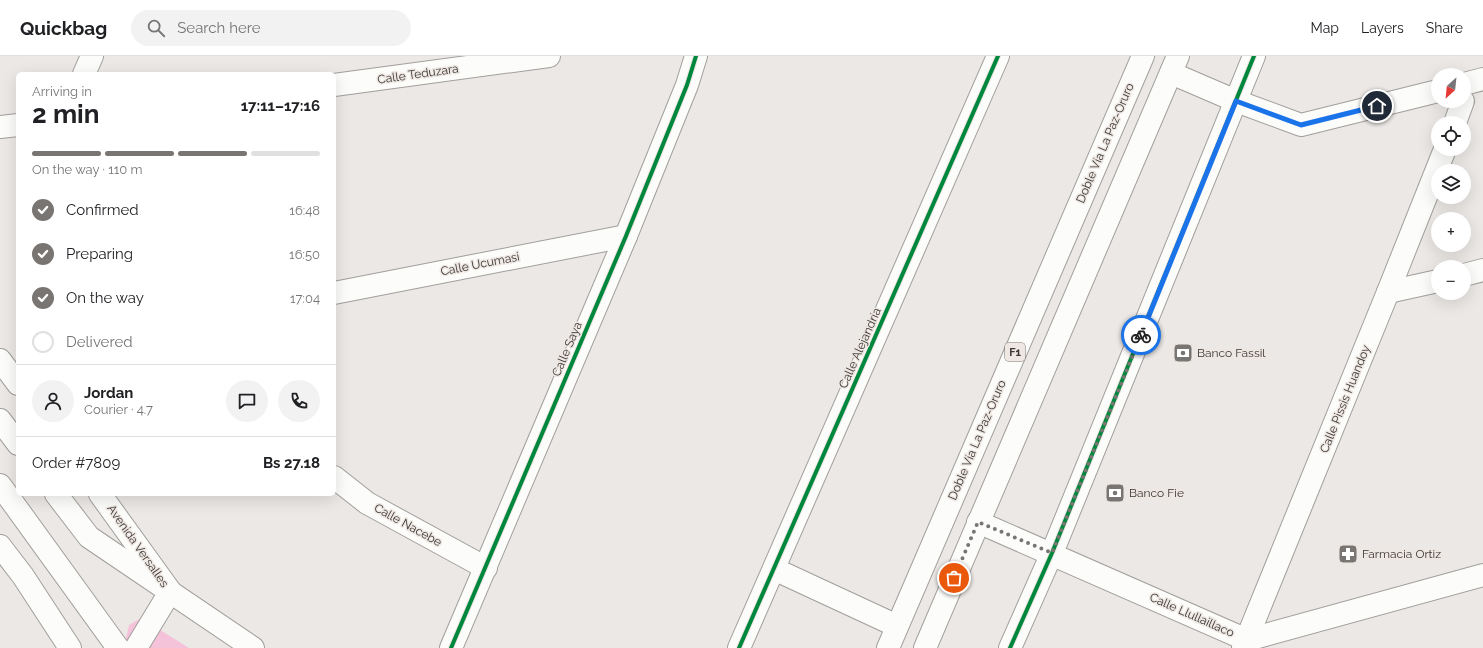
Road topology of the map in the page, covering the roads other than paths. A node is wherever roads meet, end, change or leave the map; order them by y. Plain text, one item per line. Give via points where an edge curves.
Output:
1 (92, 56) edge
2 (549, 56) edge
3 (696, 56) edge
4 (998, 56) edge
5 (1143, 56) edge
6 (1254, 56) edge
7 (1175, 65) edge
8 (85, 72) edge
9 (336, 85) edge
10 (1431, 93) edge
11 (1236, 101) junction
12 (16, 126) edge
13 (0, 127) edge
14 (1442, 156) edge
15 (626, 236) junction
16 (1483, 270) edge
17 (1471, 273) edge
18 (1431, 283) edge
19 (1388, 292) junction
20 (336, 293) edge
21 (0, 360) edge
22 (16, 381) edge
23 (0, 420) edge
24 (16, 441) edge
25 (336, 479) edge
26 (0, 485) edge
27 (58, 496) edge
28 (101, 496) edge
29 (978, 522) junction
30 (0, 546) edge
31 (1052, 553) junction
32 (486, 568) junction
33 (774, 569) junction
34 (1483, 575) edge
35 (170, 592) junction
36 (897, 626) junction
37 (1245, 644) edge
38 (70, 648) edge
39 (118, 648) edge
40 (136, 648) edge
41 (253, 648) edge
42 (451, 648) edge
43 (739, 648) edge
44 (888, 648) edge
45 (925, 648) edge
46 (1010, 648) edge

1 - 8 main road
2 - 9 main road, Calle Teduzara
3 - 15 main road, Calle Saya via 687,85
4 - 33 main road, Calle Alejandría
5 - 36 main road, Doble Vía La Paz-Oruro / F1
6 - 11 main road
7 - 11 main road
7 - 29 main road
10 - 11 main road via 1301,125
11 - 31 main road
12 - 13 main road
14 - 19 main road, Calle Pissis Huandoy
15 - 20 main road, Calle Ucumasi
15 - 32 main road, Calle Saya
16 - 17 main road
18 - 19 main road
19 - 37 main road, Calle Pissis Huandoy
21 - 22 main road
23 - 24 main road
25 - 32 main road, Calle Nacebe via 367,503
26 - 39 main road
27 - 35 main road, Avenida Versalles via 89,537
28 - 35 main road, Avenida Versalles
29 - 31 main road, Calle Llullaillaco
29 - 45 main road
30 - 38 main road
31 - 37 main road, Calle Llullaillaco
31 - 46 main road
32 - 42 main road, Calle Saya
33 - 36 main road
33 - 43 main road, Calle Alejandría
34 - 37 main road, Calle Llullaillaco
35 - 40 main road
35 - 41 main road
36 - 44 main road, Doble Vía La Paz-Oruro / F1

